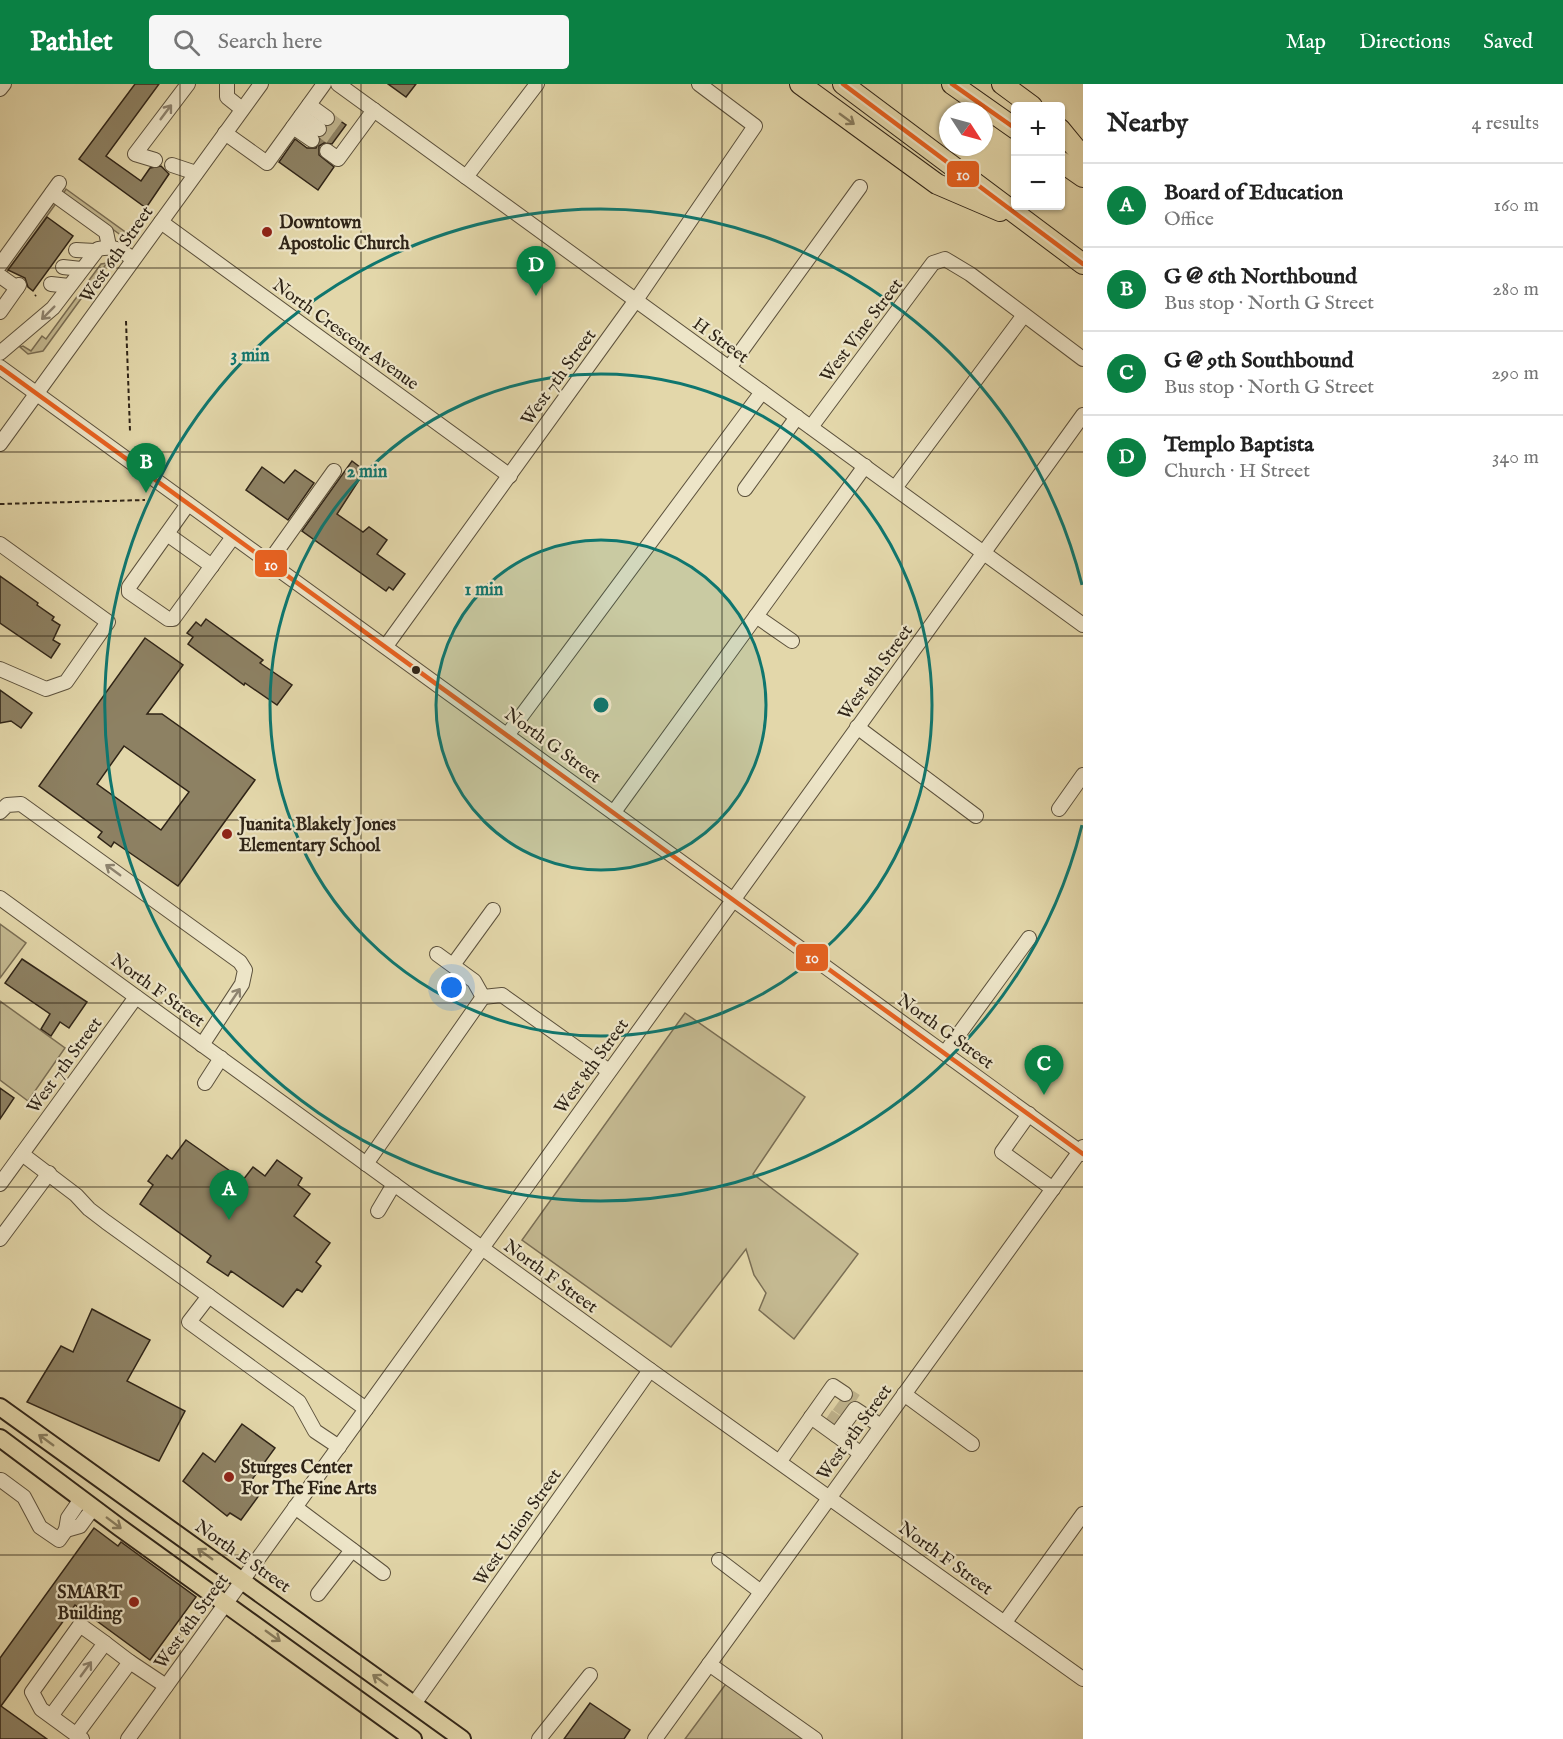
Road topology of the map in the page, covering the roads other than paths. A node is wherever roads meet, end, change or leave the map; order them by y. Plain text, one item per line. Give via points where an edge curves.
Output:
1 (4, 84) edge
2 (188, 84) edge
3 (227, 84) edge
4 (261, 84) edge
5 (324, 84) edge
6 (537, 84) edge
7 (699, 84) edge
8 (800, 84) edge
9 (843, 84) edge
10 (952, 84) edge
11 (1002, 84) edge
12 (347, 87) edge
13 (0, 89) edge
14 (1027, 102) edge
15 (242, 110) junction
16 (374, 110) junction
17 (301, 116) junction
18 (1011, 125) edge
19 (225, 133) junction
20 (1065, 135) edge
21 (341, 141) dead end
22 (1083, 157) edge
23 (155, 160) dead end
24 (1065, 164) edge
25 (172, 165) dead end
26 (196, 173) junction
27 (466, 177) junction
28 (1083, 177) edge
29 (860, 187) dead end
30 (161, 222) junction
31 (1028, 222) junction
32 (134, 260) junction
33 (1083, 264) edge
34 (0, 265) edge
35 (86, 265) junction
36 (63, 267) junction
37 (0, 276) edge
38 (636, 300) junction
39 (0, 312) edge
40 (1024, 315) junction
41 (0, 353) edge
42 (1083, 359) edge
43 (0, 367) edge
44 (729, 368) junction
45 (762, 392) junction
46 (37, 394) junction
47 (1083, 415) edge
48 (797, 417) junction
49 (811, 427) junction
50 (0, 444) edge
51 (865, 466) junction
52 (334, 471) dead end
53 (510, 476) junction
54 (895, 488) junction
55 (745, 489) dead end
56 (188, 504) junction
57 (167, 534) junction
58 (233, 537) junction
59 (0, 544) edge
60 (983, 552) junction
61 (269, 562) junction
62 (212, 566) junction
63 (756, 616) junction
64 (1083, 625) edge
65 (792, 641) dead end
66 (386, 646) junction
67 (0, 669) edge
68 (857, 727) junction
69 (508, 734) junction
70 (1083, 775) edge
71 (1059, 809) dead end
72 (0, 812) edge
73 (614, 812) junction
74 (976, 816) dead end
75 (0, 898) edge
76 (733, 899) junction
77 (494, 910) dead end
78 (1029, 938) dead end
79 (438, 954) dead end
80 (453, 965) junction
81 (136, 997) junction
82 (483, 997) junction
83 (202, 1045) junction
84 (945, 1053) junction
85 (221, 1058) junction
86 (609, 1071) junction
87 (205, 1083) dead end
88 (1029, 1114) junction
89 (1082, 1151) edge
90 (22, 1154) junction
91 (366, 1164) junction
92 (49, 1173) junction
93 (0, 1184) edge
94 (394, 1184) junction
95 (1053, 1189) junction
96 (378, 1210) dead end
97 (0, 1239) edge
98 (482, 1248) junction
99 (209, 1296) junction
100 (650, 1370) junction
101 (904, 1394) junction
102 (0, 1407) edge
103 (366, 1409) junction
104 (838, 1412) junction
105 (881, 1426) junction
106 (0, 1438) edge
107 (972, 1444) dead end
108 (339, 1447) junction
109 (861, 1454) junction
110 (780, 1461) junction
111 (1, 1480) edge
112 (831, 1496) junction
113 (87, 1503) junction
114 (295, 1507) junction
115 (1083, 1514) edge
116 (352, 1550) junction
117 (719, 1560) dead end
118 (383, 1573) dead end
119 (243, 1580) junction
120 (761, 1592) junction
121 (318, 1594) dead end
122 (226, 1603) junction
123 (1005, 1622) junction
124 (105, 1642) junction
125 (130, 1662) junction
126 (710, 1664) junction
127 (590, 1675) dead end
128 (1083, 1679) edge
129 (166, 1686) junction
130 (414, 1704) junction
131 (51, 1716) junction
132 (79, 1737) edge
133 (128, 1739) edge
134 (413, 1739) edge
135 (462, 1739) edge
136 (539, 1739) edge
137 (655, 1739) edge
138 (815, 1739) edge

1 - 13 street
23 -> 2 street via 135,154
3 - 15 street via 227,97
4 - 15 street, West 6th Street
5 - 17 street
6 - 27 street
7 - 38 street, West 7th Street via 754,126
8 -> 31 highway via 937,184
9 - 31 highway
10 - 18 highway
11 - 14 highway
12 - 16 street, H Street
15 - 19 street, West 6th Street
16 - 21 street
16 - 27 street, H Street
17 - 17 street via 319,129
17 - 19 street via 267,163
19 - 26 street, West 6th Street
20 - 22 highway
24 - 28 highway
25 - 26 street
26 - 30 street, West 6th Street
27 - 38 street, H Street
29 - 44 street
30 - 32 street, West 6th Street
30 - 53 street, North Crescent Avenue
31 - 33 highway
32 - 35 street via 118,248
32 - 46 street, West 6th Street
34 - 35 street via 56,188 106,232
35 - 36 street
35 - 36 street
35 - 36 street
35 -> 41 street via 53,308
37 - 39 street via 18,287
38 - 44 street, H Street
38 - 53 street, West 7th Street
40 - 42 street
40 - 49 street, West Vine Street via 964,269 945,259 933,263
40 - 54 street
43 - 46 street, North G Street
44 - 45 street, H Street
45 - 48 street, H Street
45 - 69 street
46 - 50 street, West 6th Street
46 - 56 street, North G Street
47 - 60 street, West 8th Street
48 - 49 street, H Street
48 - 55 street
49 - 51 street, H Street
51 - 54 street, H Street
51 - 63 street
52 - 61 street
53 - 66 street, West 7th Street
54 - 60 street, H Street
56 - 57 street
56 - 58 street, North G Street
57 - 62 street
57 - 62 street via 129,592 173,619
58 - 61 street, North G Street
58 - 62 street
59 - 67 street via 108,622 66,682 46,689
60 - 64 street, H Street
60 - 68 street, West 8th Street
61 - 66 street, North G Street
63 - 65 street
63 - 73 street
66 - 69 street, North G Street
68 - 74 street
68 - 76 street, West 8th Street
69 - 73 street, North G Street
70 - 71 street
83 -> 72 street via 243,984 245,970 240,962 21,804 7,805
73 - 76 street, North G Street
75 - 81 street, North F Street
76 - 84 street, North G Street
76 - 86 street, West 8th Street
77 - 80 street
78 - 84 street
79 - 80 street
80 - 82 street via 474,981
81 - 83 street, North F Street
81 - 90 street, West 7th Street
82 - 86 street via 502,995
82 - 91 street
83 - 85 street, North F Street
84 - 88 street, North G Street
85 - 87 street
85 - 91 street, North F Street
86 - 98 street, West 8th Street
88 - 89 street, North G Street
88 - 95 street via 1002,1152
89 - 95 street, West 9th Street
90 - 92 street
90 - 93 street, West 7th Street
91 - 94 street, North F Street
92 - 97 street
92 - 99 street via 88,1209
94 - 96 street
94 - 98 street, North F Street
95 - 101 street, West 9th Street
98 - 100 street, North F Street
98 - 103 street, West 8th Street
99 - 103 street
99 - 108 street via 189,1322 299,1402 315,1431
100 - 110 street, North F Street
100 - 130 street, West Union Street
101 - 105 street, West 9th Street
101 - 107 street
119 -> 102 main road, North E Street
103 - 108 street, West 8th Street
104 - 105 street
104 - 109 street
104 - 110 street
105 - 109 street, West 9th Street
106 - 113 main road
108 - 114 street, West 8th Street
109 - 112 street, West 9th Street
110 - 112 street, North F Street
111 - 113 street via 24,1497 40,1527 59,1540 68,1518
112 - 120 street, West 9th Street
112 - 123 street, North F Street
113 -> 122 main road
114 - 116 street
114 - 119 street, West 8th Street
115 - 123 street
116 - 118 street
116 - 121 street
117 - 120 street
119 - 122 street, West 8th Street
130 -> 119 main road, North E Street
120 - 126 street, West 9th Street
122 - 129 street, West 8th Street
122 -> 134 main road
123 - 128 street, North F Street
124 - 125 street
131 -> 124 street
124 - 131 street via 80,1625 32,1692 41,1709
125 - 129 street
125 - 132 street
126 - 137 street, West 9th Street
126 - 138 street
127 - 136 street
129 - 133 street, West 8th Street
130 - 135 main road, North E Street
131 - 132 street

